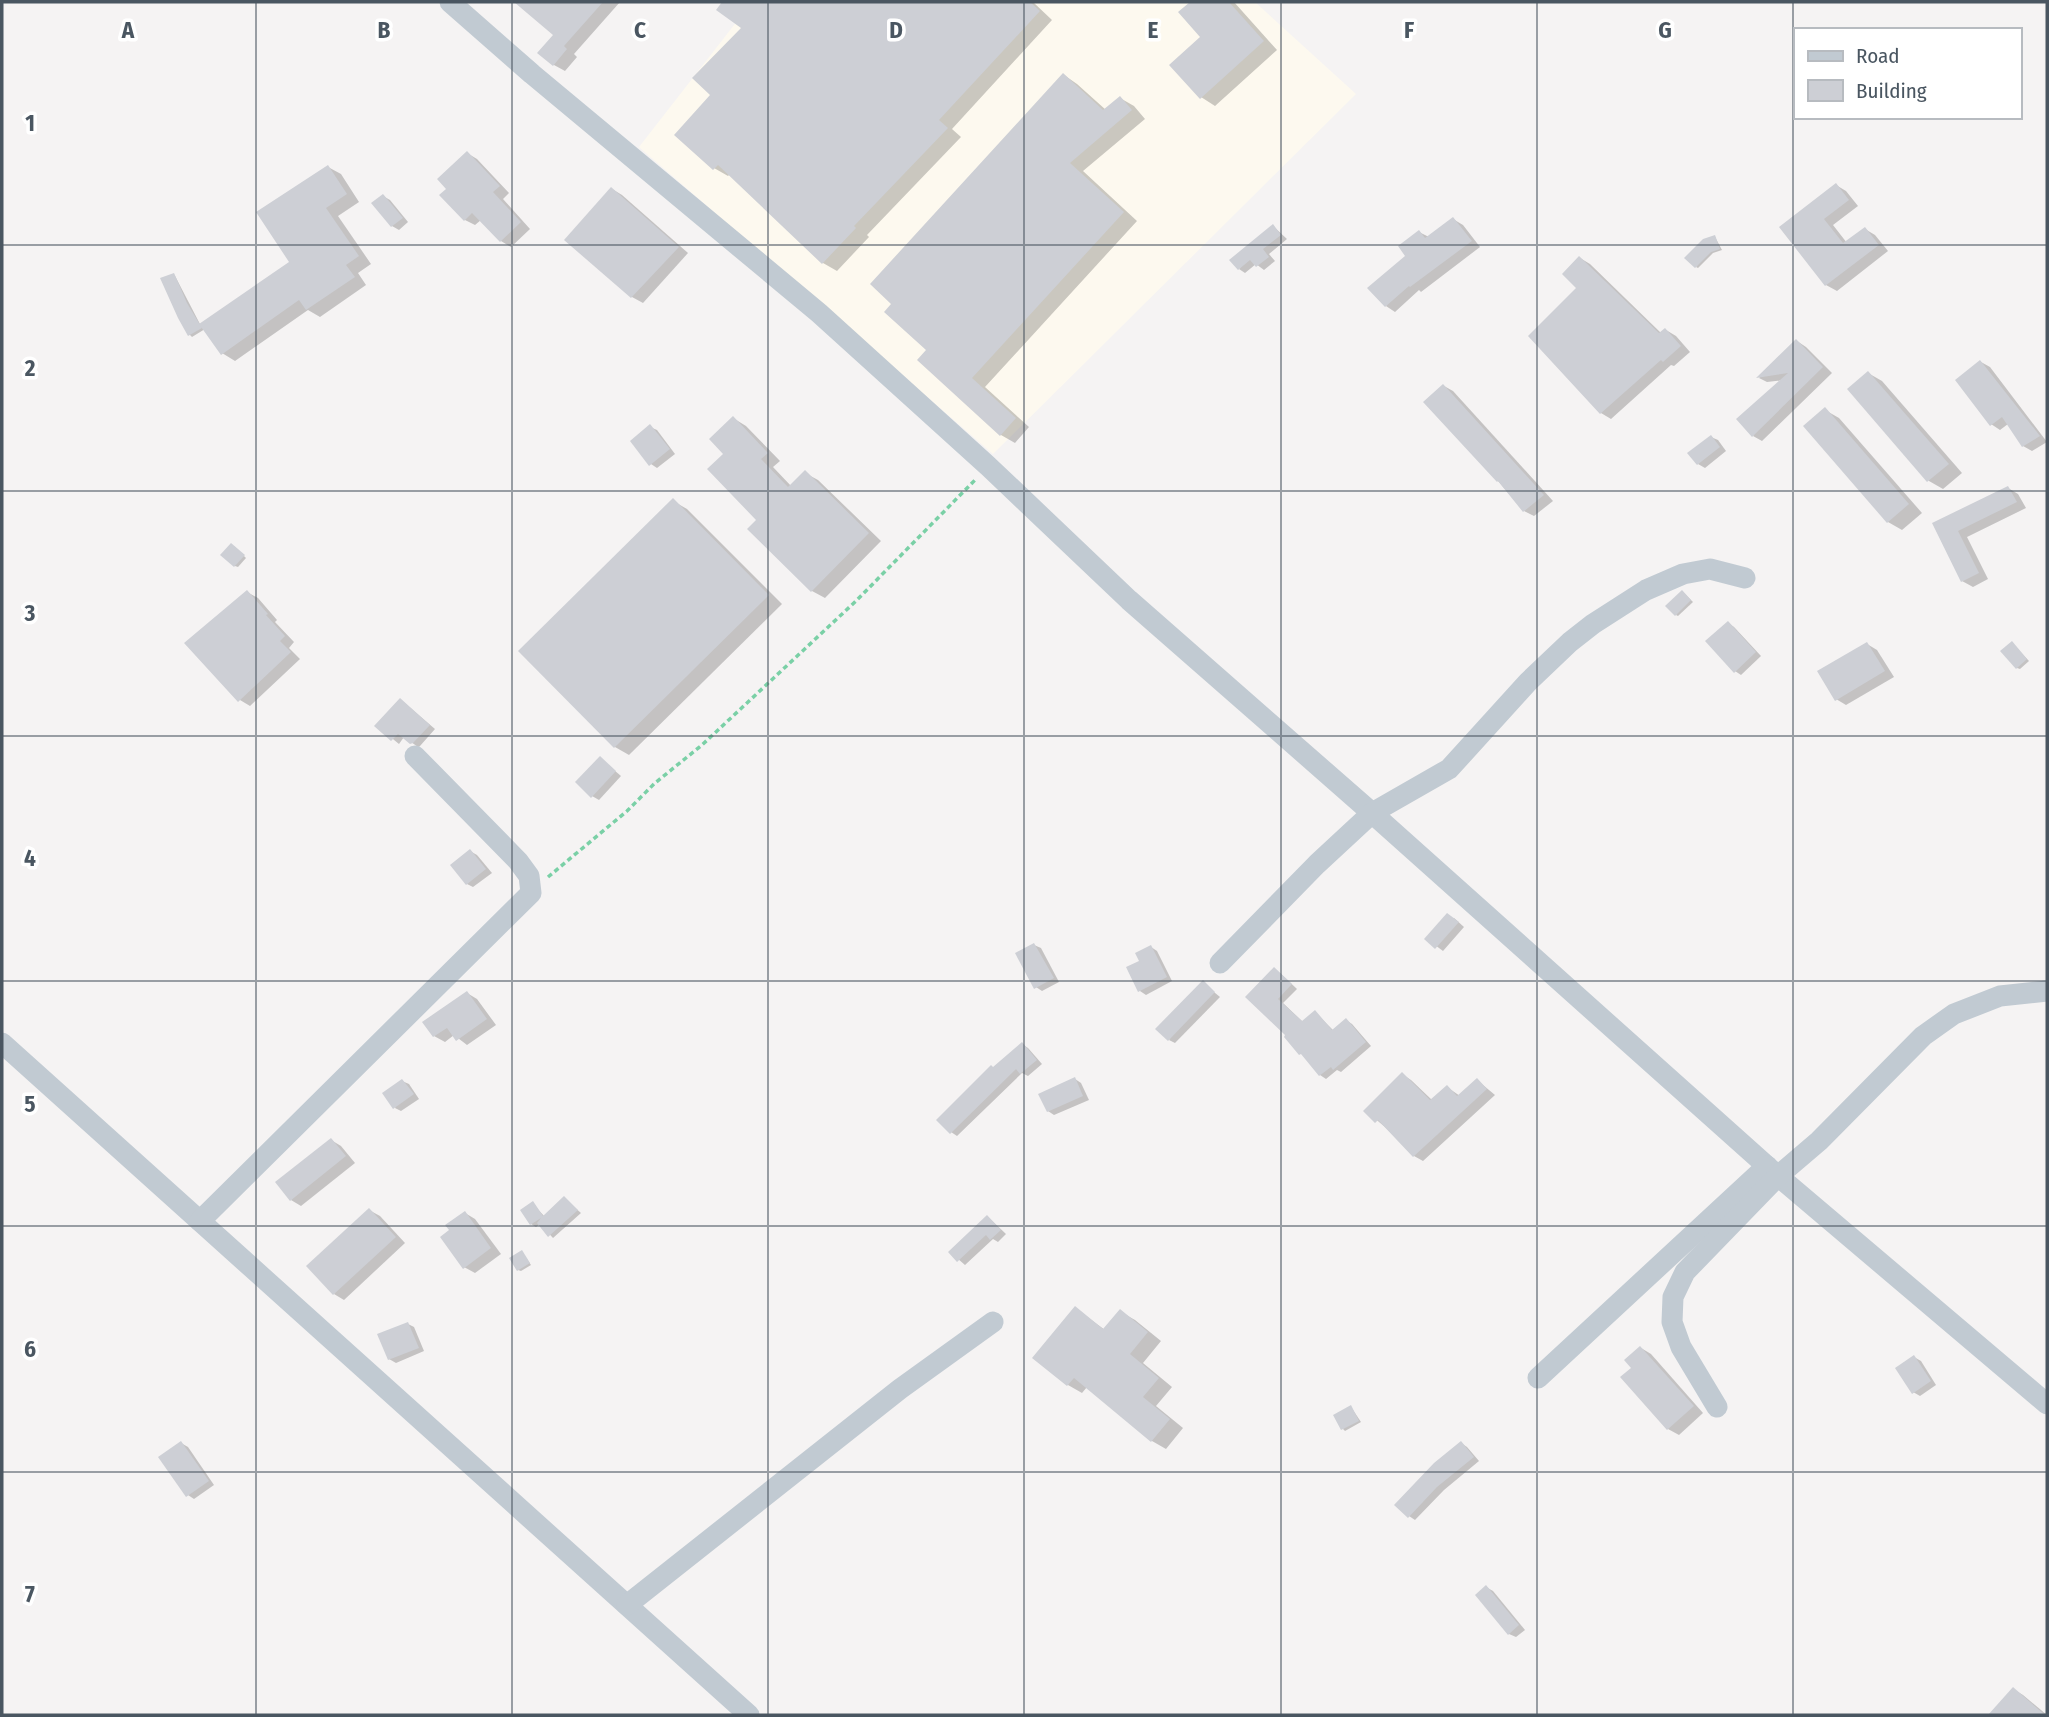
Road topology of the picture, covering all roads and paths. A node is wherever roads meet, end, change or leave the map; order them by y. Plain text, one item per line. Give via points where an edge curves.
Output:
1 (450, 2) edge
2 (988, 466) junction
3 (1745, 578) dead end
4 (415, 757) dead end
5 (1372, 813) junction
6 (531, 893) junction
7 (1220, 963) dead end
8 (2047, 991) edge
9 (2, 1043) edge
10 (1773, 1171) junction
11 (200, 1221) junction
12 (993, 1322) dead end
13 (1538, 1378) dead end
14 (2047, 1404) edge
15 (1717, 1408) dead end
16 (627, 1605) junction
17 (743, 1713) edge

1 - 2 street via 819,313
2 - 5 street via 1129,600
2 - 6 path via 856,601 702,745
3 - 5 street via 1720,570 1698,571 1666,580 1623,604 1528,682 1449,769
4 - 6 street via 518,861 529,876
5 - 7 street
5 - 10 street
6 - 11 street
8 - 10 street via 2000,996 1954,1014 1923,1036 1819,1141
9 - 11 street
10 - 13 street
10 - 14 street
10 - 15 street via 1685,1272 1673,1297 1675,1333
11 - 16 street
12 - 16 street
16 - 17 street

